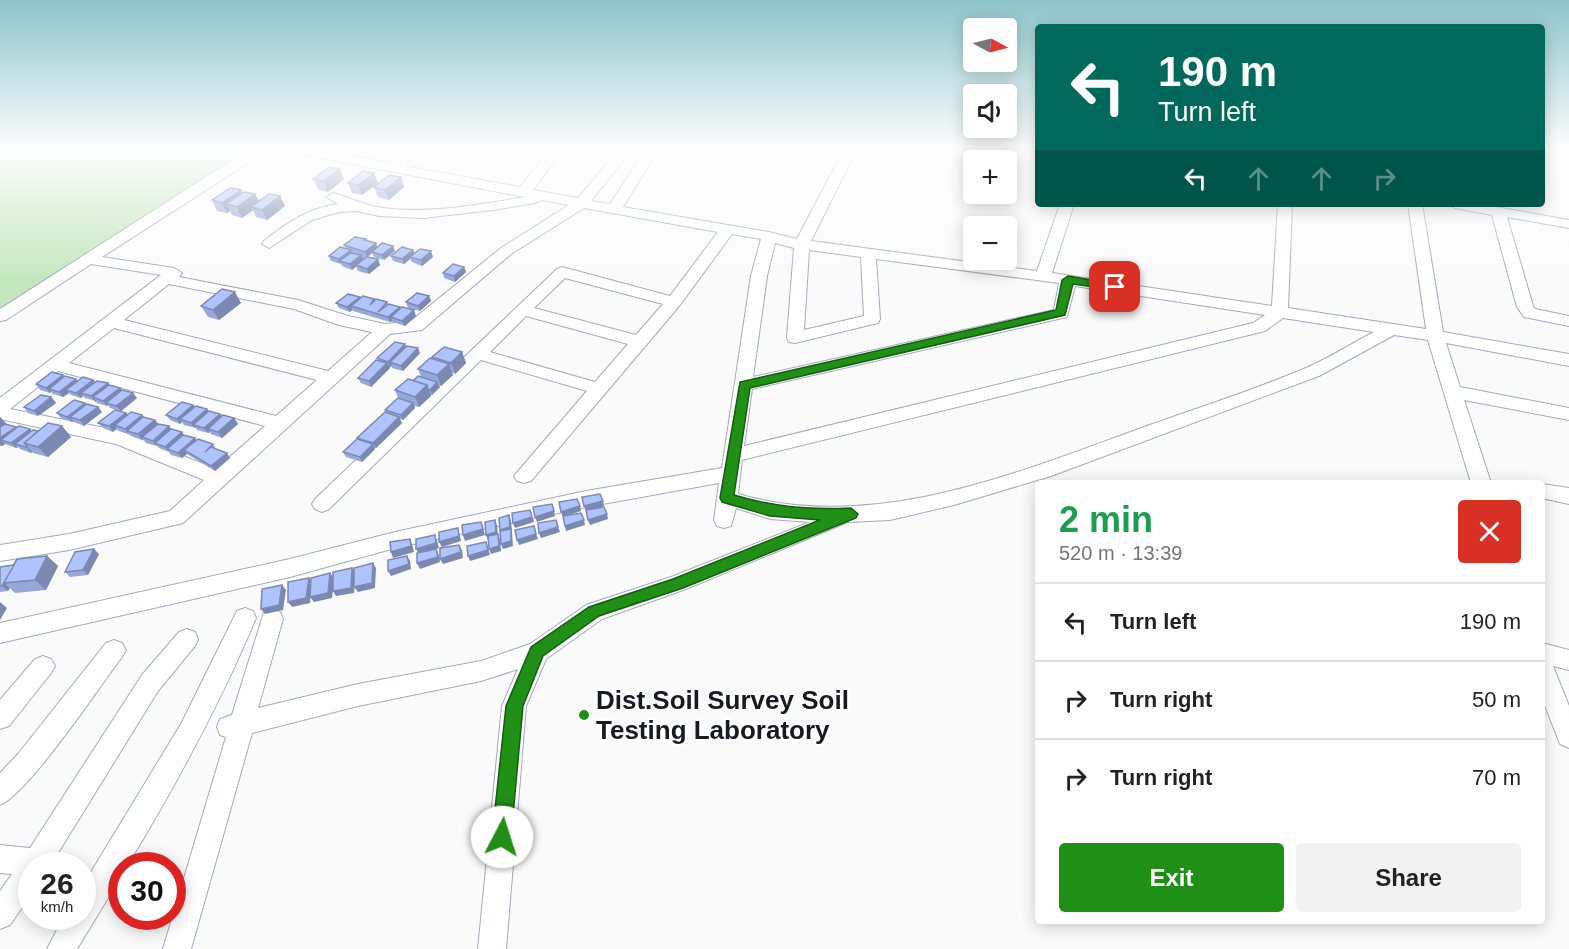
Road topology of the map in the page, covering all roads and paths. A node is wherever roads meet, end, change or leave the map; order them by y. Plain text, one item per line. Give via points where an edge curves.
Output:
1 (193, 191) edge
2 (520, 191) edge
3 (592, 191) edge
4 (625, 191) edge
5 (829, 191) edge
6 (524, 192) joint
7 (333, 197) dead end
8 (547, 197) junction
9 (582, 203) junction
10 (1066, 207) edge
11 (1285, 207) edge
12 (1415, 207) edge
13 (1471, 207) edge
14 (361, 208) junction
15 (614, 209) junction
16 (1498, 212) junction
17 (1569, 224) edge
18 (728, 229) junction
19 (769, 236) junction
20 (269, 243) dead end
21 (802, 245) junction
22 (868, 255) junction
23 (87, 259) junction
24 (1043, 276) junction
25 (166, 279) junction
26 (1068, 280) junction
27 (674, 302) junction
28 (523, 310) junction
29 (1280, 312) junction
30 (0, 316) edge
31 (1569, 321) edge
32 (112, 322) junction
33 (385, 329) junction
34 (1392, 329) junction
35 (1435, 336) junction
36 (640, 342) junction
37 (478, 354) junction
38 (1569, 360) edge
39 (55, 365) junction
40 (329, 377) junction
41 (744, 385) junction
42 (600, 389) junction
43 (1452, 392) junction
44 (8, 394) edge
45 (0, 407) edge
46 (0, 413) edge
47 (1567, 418) edge
48 (280, 424) junction
49 (732, 465) junction
50 (524, 476) dead end
51 (220, 479) junction
52 (1480, 480) edge
53 (1545, 492) edge
54 (1569, 496) edge
55 (727, 498) junction
56 (322, 504) dead end
57 (851, 514) junction
58 (724, 520) dead end
59 (0, 553) edge
60 (245, 618) dead end
61 (272, 620) dead end
62 (0, 633) edge
63 (187, 639) dead end
64 (114, 650) dead end
65 (537, 652) junction
66 (1545, 654) edge
67 (1569, 660) edge
68 (43, 666) dead end
69 (1545, 676) edge
70 (0, 718) edge
71 (235, 726) junction
72 (1569, 736) edge
73 (0, 792) edge
74 (42, 852) edge
75 (0, 859) edge
76 (18, 862) edge
77 (18, 889) edge
78 (96, 892) edge
79 (0, 915) edge
80 (73, 930) edge
81 (61, 949) edge
82 (177, 949) edge
83 (492, 949) edge

1 - 23 street
2 - 6 street
3 - 9 street
4 - 15 street
5 - 21 street
6 - 8 street
7 - 14 street
8 - 9 street
8 - 14 street via 416,214
9 - 15 street
9 - 33 street via 506,250 416,326
10 - 24 street
11 - 29 street
12 - 35 street
13 - 16 street
14 - 20 street via 336,207 306,216
15 - 18 street
16 - 17 street
16 - 31 street via 1525,307 1530,313
18 - 19 street
18 - 27 street
19 - 21 street
19 - 41 street via 759,276
21 - 22 street
21 - 22 street via 795,338 872,319
22 - 24 street
23 - 25 street via 174,273
23 - 30 street
24 - 26 street
25 - 32 street
25 - 33 street via 298,305
26 - 29 street
26 - 41 street via 1061,313
27 - 28 street via 562,272
27 - 36 street
28 - 36 street
28 - 37 street
29 - 34 street
29 - 49 street via 1259,327
32 - 39 street
32 - 40 street
33 - 40 street
34 - 35 street
34 - 57 street via 1313,372 1044,471 890,512
35 - 38 street
35 - 43 street
36 - 42 street
37 - 42 street
37 - 56 street
39 - 44 street
39 - 48 street
40 - 48 street
41 - 49 street
42 - 50 street
43 - 47 street
43 - 52 street
44 - 45 street
46 - 51 street via 120,438
48 - 51 street
49 - 55 street
49 - 62 street
51 - 59 street via 176,516 69,542
53 - 54 street
55 - 57 street via 770,511
55 - 58 street
57 - 65 street via 594,612
60 - 78 street via 177,759
61 - 71 street
63 - 74 street via 150,683
64 - 73 street
65 - 71 street via 481,671 358,695
65 - 83 street via 514,706
66 - 67 street
68 - 70 street
69 - 72 street
71 - 82 street
75 - 76 street
77 - 79 street
80 - 81 street

